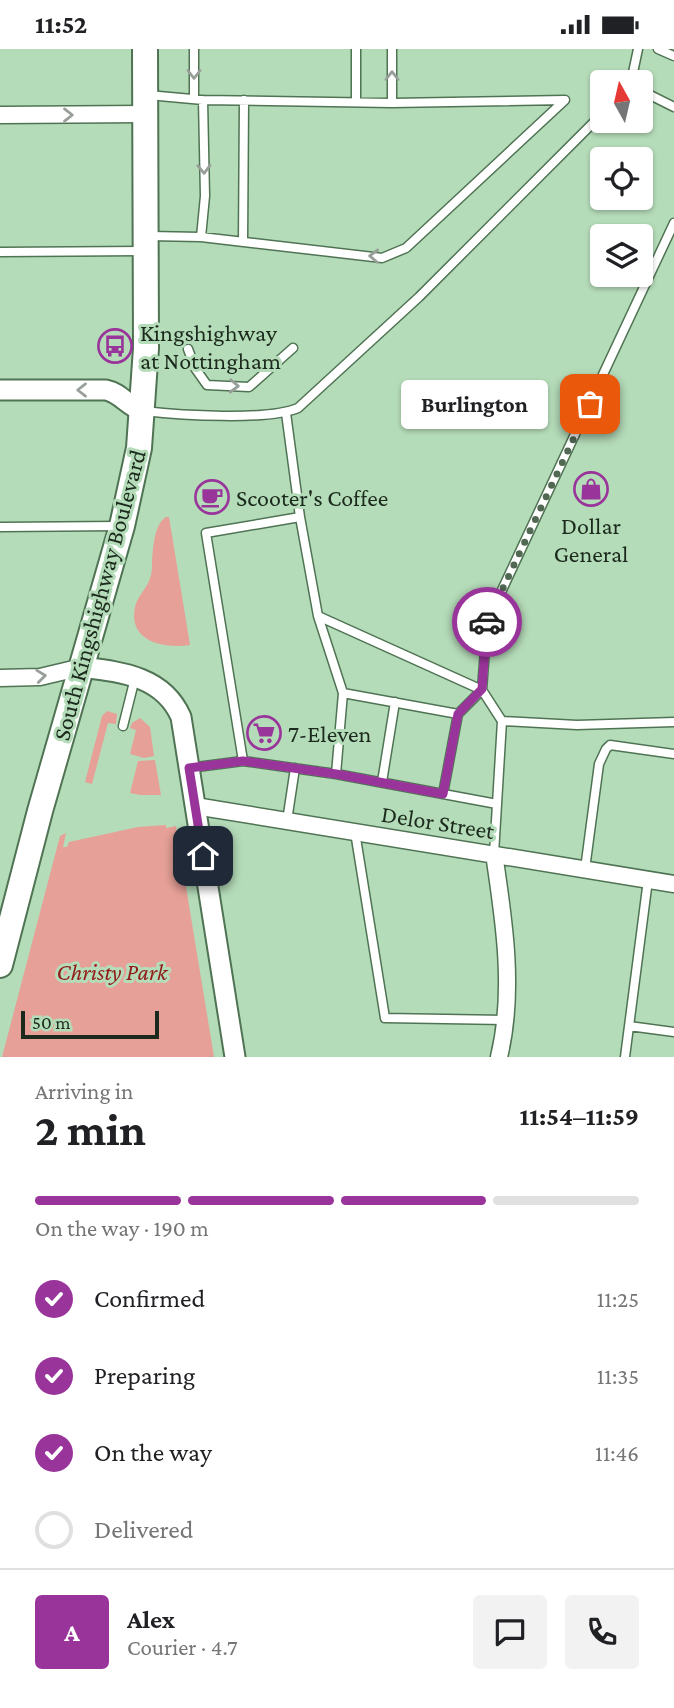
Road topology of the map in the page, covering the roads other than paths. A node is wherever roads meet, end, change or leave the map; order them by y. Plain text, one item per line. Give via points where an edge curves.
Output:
1 (145, 49) edge
2 (194, 49) edge
3 (356, 49) edge
4 (392, 49) edge
5 (638, 49) edge
6 (658, 49) edge
7 (674, 56) edge
8 (634, 70) edge
9 (653, 96) edge
10 (199, 100) junction
11 (244, 100) junction
12 (356, 102) junction
13 (393, 103) junction
14 (145, 104) junction
15 (674, 107) edge
16 (0, 115) edge
17 (590, 126) edge
18 (674, 223) edge
19 (201, 237) junction
20 (243, 242) junction
21 (146, 243) junction
22 (0, 252) edge
23 (293, 348) dead end
24 (188, 349) dead end
25 (0, 390) edge
26 (144, 411) junction
27 (286, 413) junction
28 (300, 517) junction
29 (122, 526) junction
30 (0, 527) edge
31 (318, 615) junction
32 (82, 667) junction
33 (135, 677) junction
34 (0, 678) edge
35 (482, 689) junction
36 (343, 693) junction
37 (395, 702) junction
38 (458, 714) junction
39 (502, 721) junction
40 (674, 722) edge
41 (123, 726) dead end
42 (674, 754) edge
43 (243, 761) junction
44 (189, 768) junction
45 (295, 768) junction
46 (336, 774) junction
47 (382, 782) junction
48 (443, 794) junction
49 (497, 804) junction
50 (195, 806) junction
51 (287, 821) junction
52 (355, 832) junction
53 (494, 855) junction
54 (585, 869) junction
55 (648, 880) junction
56 (674, 884) edge
57 (0, 965) edge
58 (505, 1020) junction
59 (629, 1026) junction
60 (674, 1032) edge
61 (235, 1057) edge
62 (499, 1057) edge
63 (625, 1057) edge

1 - 14 main road, South Kingshighway Boulevard
2 -> 10 lane
3 - 12 lane
13 -> 4 lane
5 - 8 lane
6 - 7 lane
9 - 15 lane
10 - 11 lane
10 - 14 lane
10 -> 19 lane via 205,196
11 - 12 lane
11 - 20 lane
12 - 13 lane
13 -> 20 lane via 565,100 405,248 382,258
16 -> 14 street
14 - 21 main road, South Kingshighway Boulevard
17 - 27 lane via 419,297 310,398
18 - 35 lane via 487,622
19 - 20 lane
19 - 21 lane
21 - 22 lane
21 - 26 main road, South Kingshighway Boulevard
24 -> 23 lane via 207,386 249,387
26 -> 25 street via 106,390
26 - 27 lane
26 - 29 main road, South Kingshighway Boulevard
27 - 28 lane
28 - 31 lane
28 - 43 lane via 206,533
29 - 30 lane
29 - 32 main road, South Kingshighway Boulevard
31 - 35 lane
31 - 36 lane
32 - 33 street
34 -> 32 street via 40,677
32 - 57 main road, South Kingshighway Boulevard
33 - 41 lane
33 - 44 street via 148,681 177,707
35 - 38 lane
35 - 39 lane
36 - 37 lane
36 - 46 lane
37 - 38 lane
37 - 47 lane
38 - 48 lane
39 - 40 lane via 577,725
39 - 49 lane
42 - 54 lane via 610,745 606,749 599,765
43 - 44 lane
43 - 45 lane
44 - 50 street
45 - 46 lane
45 - 51 lane
46 - 47 lane
47 - 48 lane
48 - 49 lane
49 - 53 lane
50 - 51 street, Delor Street
50 - 61 street
51 - 52 street, Delor Street
52 - 53 street, Delor Street
52 - 58 lane via 385,1018
53 - 54 street, Delor Street
53 - 58 street via 505,925
54 - 55 street, Delor Street
55 - 56 street, Delor Street
55 - 59 lane
58 - 62 street
59 - 60 lane
59 - 63 lane

